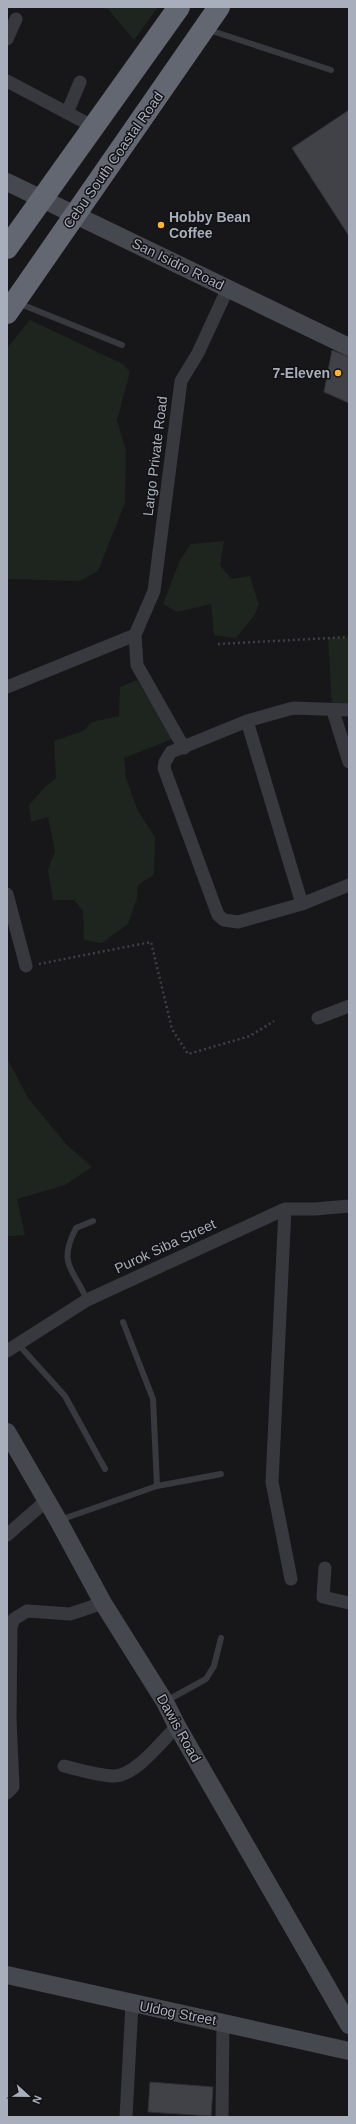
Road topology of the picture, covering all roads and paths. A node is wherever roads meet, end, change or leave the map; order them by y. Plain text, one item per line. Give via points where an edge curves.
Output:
1 (179, 7) edge
2 (220, 7) edge
3 (16, 19) dead end
4 (204, 29) junction
5 (7, 39) edge
6 (331, 70) dead end
7 (7, 81) edge
8 (80, 82) dead end
9 (67, 112) junction
10 (94, 127) junction
11 (7, 182) edge
12 (42, 199) junction
13 (75, 215) junction
14 (7, 248) edge
15 (228, 288) junction
16 (11, 307) edge
17 (122, 344) dead end
18 (349, 347) edge
19 (135, 635) junction
20 (349, 637) edge
21 (218, 644) dead end
22 (7, 686) edge
23 (349, 710) edge
24 (333, 711) junction
25 (247, 721) junction
26 (184, 748) junction
27 (349, 762) edge
28 (349, 885) edge
29 (7, 894) edge
30 (302, 904) junction
31 (26, 966) joint
32 (349, 1006) edge
33 (318, 1018) dead end
34 (274, 1021) dead end
35 (349, 1206) edge
36 (285, 1209) junction
37 (93, 1221) dead end
38 (87, 1300) junction
39 (123, 1322) dead end
40 (12, 1348) edge
41 (7, 1432) edge
42 (105, 1469) dead end
43 (221, 1474) dead end
44 (158, 1486) junction
45 (46, 1501) junction
46 (58, 1520) junction
47 (7, 1535) edge
48 (325, 1568) dead end
49 (291, 1578) dead end
50 (103, 1603) junction
51 (349, 1603) edge
52 (221, 1638) dead end
53 (165, 1702) junction
54 (177, 1726) junction
55 (64, 1766) dead end
56 (7, 1793) edge
57 (7, 1975) edge
58 (132, 2004) junction
59 (223, 2022) junction
60 (349, 2025) edge
61 (349, 2051) edge
62 (126, 2117) edge
63 (222, 2117) edge

1 - 10 highway
2 - 4 highway, Cebu South Coastal Road
3 - 5 street
4 - 6 lane
4 - 13 highway, Cebu South Coastal Road
7 - 9 street
8 - 9 street
9 - 10 street
10 - 12 highway
11 - 12 street, San Isidro Road
12 - 13 street, San Isidro Road
12 - 14 highway
13 - 15 street, San Isidro Road
13 - 16 highway, Cebu South Coastal Road
15 - 18 street, San Isidro Road
15 - 19 street, Largo Private Road via 198,353 181,381 154,591
16 - 17 lane
19 - 22 street
19 - 26 street, Largo Private Road via 138,665
20 - 21 path
23 - 24 street
24 - 25 street via 293,708
24 - 27 street
25 - 26 street
25 - 30 street
26 - 30 street via 171,752 168,756 165,774 218,915 224,920 238,922
28 - 30 street
29 - 31 street
31 - 34 path via 152,942 172,1029 188,1054 250,1036
32 - 33 street
35 - 36 street, Purok Siba Street
36 - 38 street, Purok Siba Street
36 - 49 street via 272,1482
37 - 38 lane via 76,1228 68,1248 69,1267
38 - 40 street, Purok Siba Street
39 - 44 lane via 153,1399
40 - 42 lane via 65,1396
41 - 45 street, Dawis Road
43 - 44 lane
44 - 46 lane
45 - 46 street, Dawis Road
45 - 47 street
46 - 50 street, Dawis Road
48 - 51 street via 323,1597
50 - 53 street, Dawis Road
50 - 56 street via 70,1614 27,1611 14,1619 10,1719 13,1787
52 - 53 lane via 214,1666 206,1679
53 - 54 street, Dawis Road
54 - 55 street via 128,1773 114,1776
54 - 60 street, Dawis Road
57 - 58 street, Uldog Street
58 - 59 street, Uldog Street
58 - 62 street
59 - 61 street, Uldog Street
59 - 63 street

